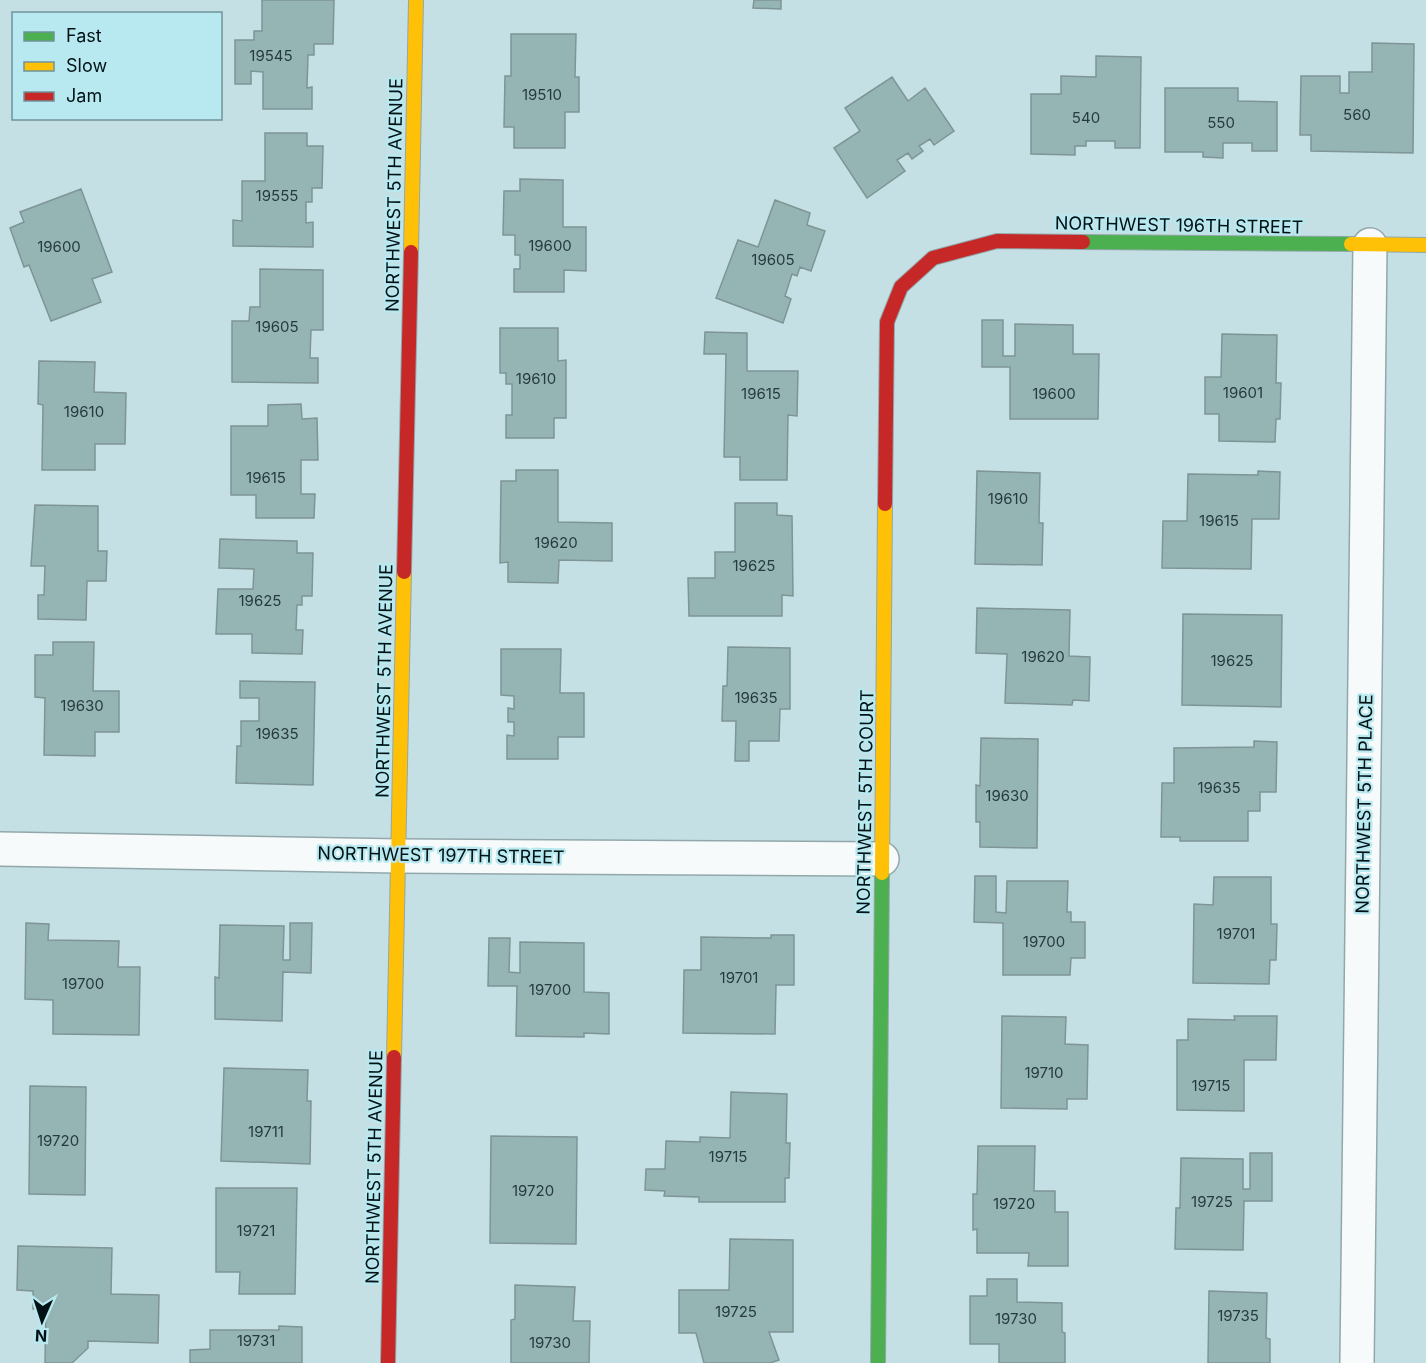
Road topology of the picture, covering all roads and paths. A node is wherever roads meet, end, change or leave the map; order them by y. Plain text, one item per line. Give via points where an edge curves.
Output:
1 (416, 0) edge
2 (1370, 245) junction
3 (1426, 245) edge
4 (933, 258) joint
5 (0, 849) edge
6 (399, 856) junction
7 (882, 859) junction
8 (388, 1363) edge
9 (878, 1363) edge
10 (1357, 1363) edge

1 - 6 street, NORTHWEST 5TH AVENUE
2 - 3 street, NORTHWEST 196TH STREET
2 - 4 street, NORTHWEST 196TH STREET via 997,241
2 - 10 street, NORTHWEST 5TH PLACE
4 - 7 street, NORTHWEST 5TH COURT via 901,287 887,321
5 - 6 street, NORTHWEST 197TH STREET
6 - 7 street, NORTHWEST 197TH STREET
6 - 8 street, NORTHWEST 5TH AVENUE
7 - 9 street, NORTHWEST 5TH COURT

